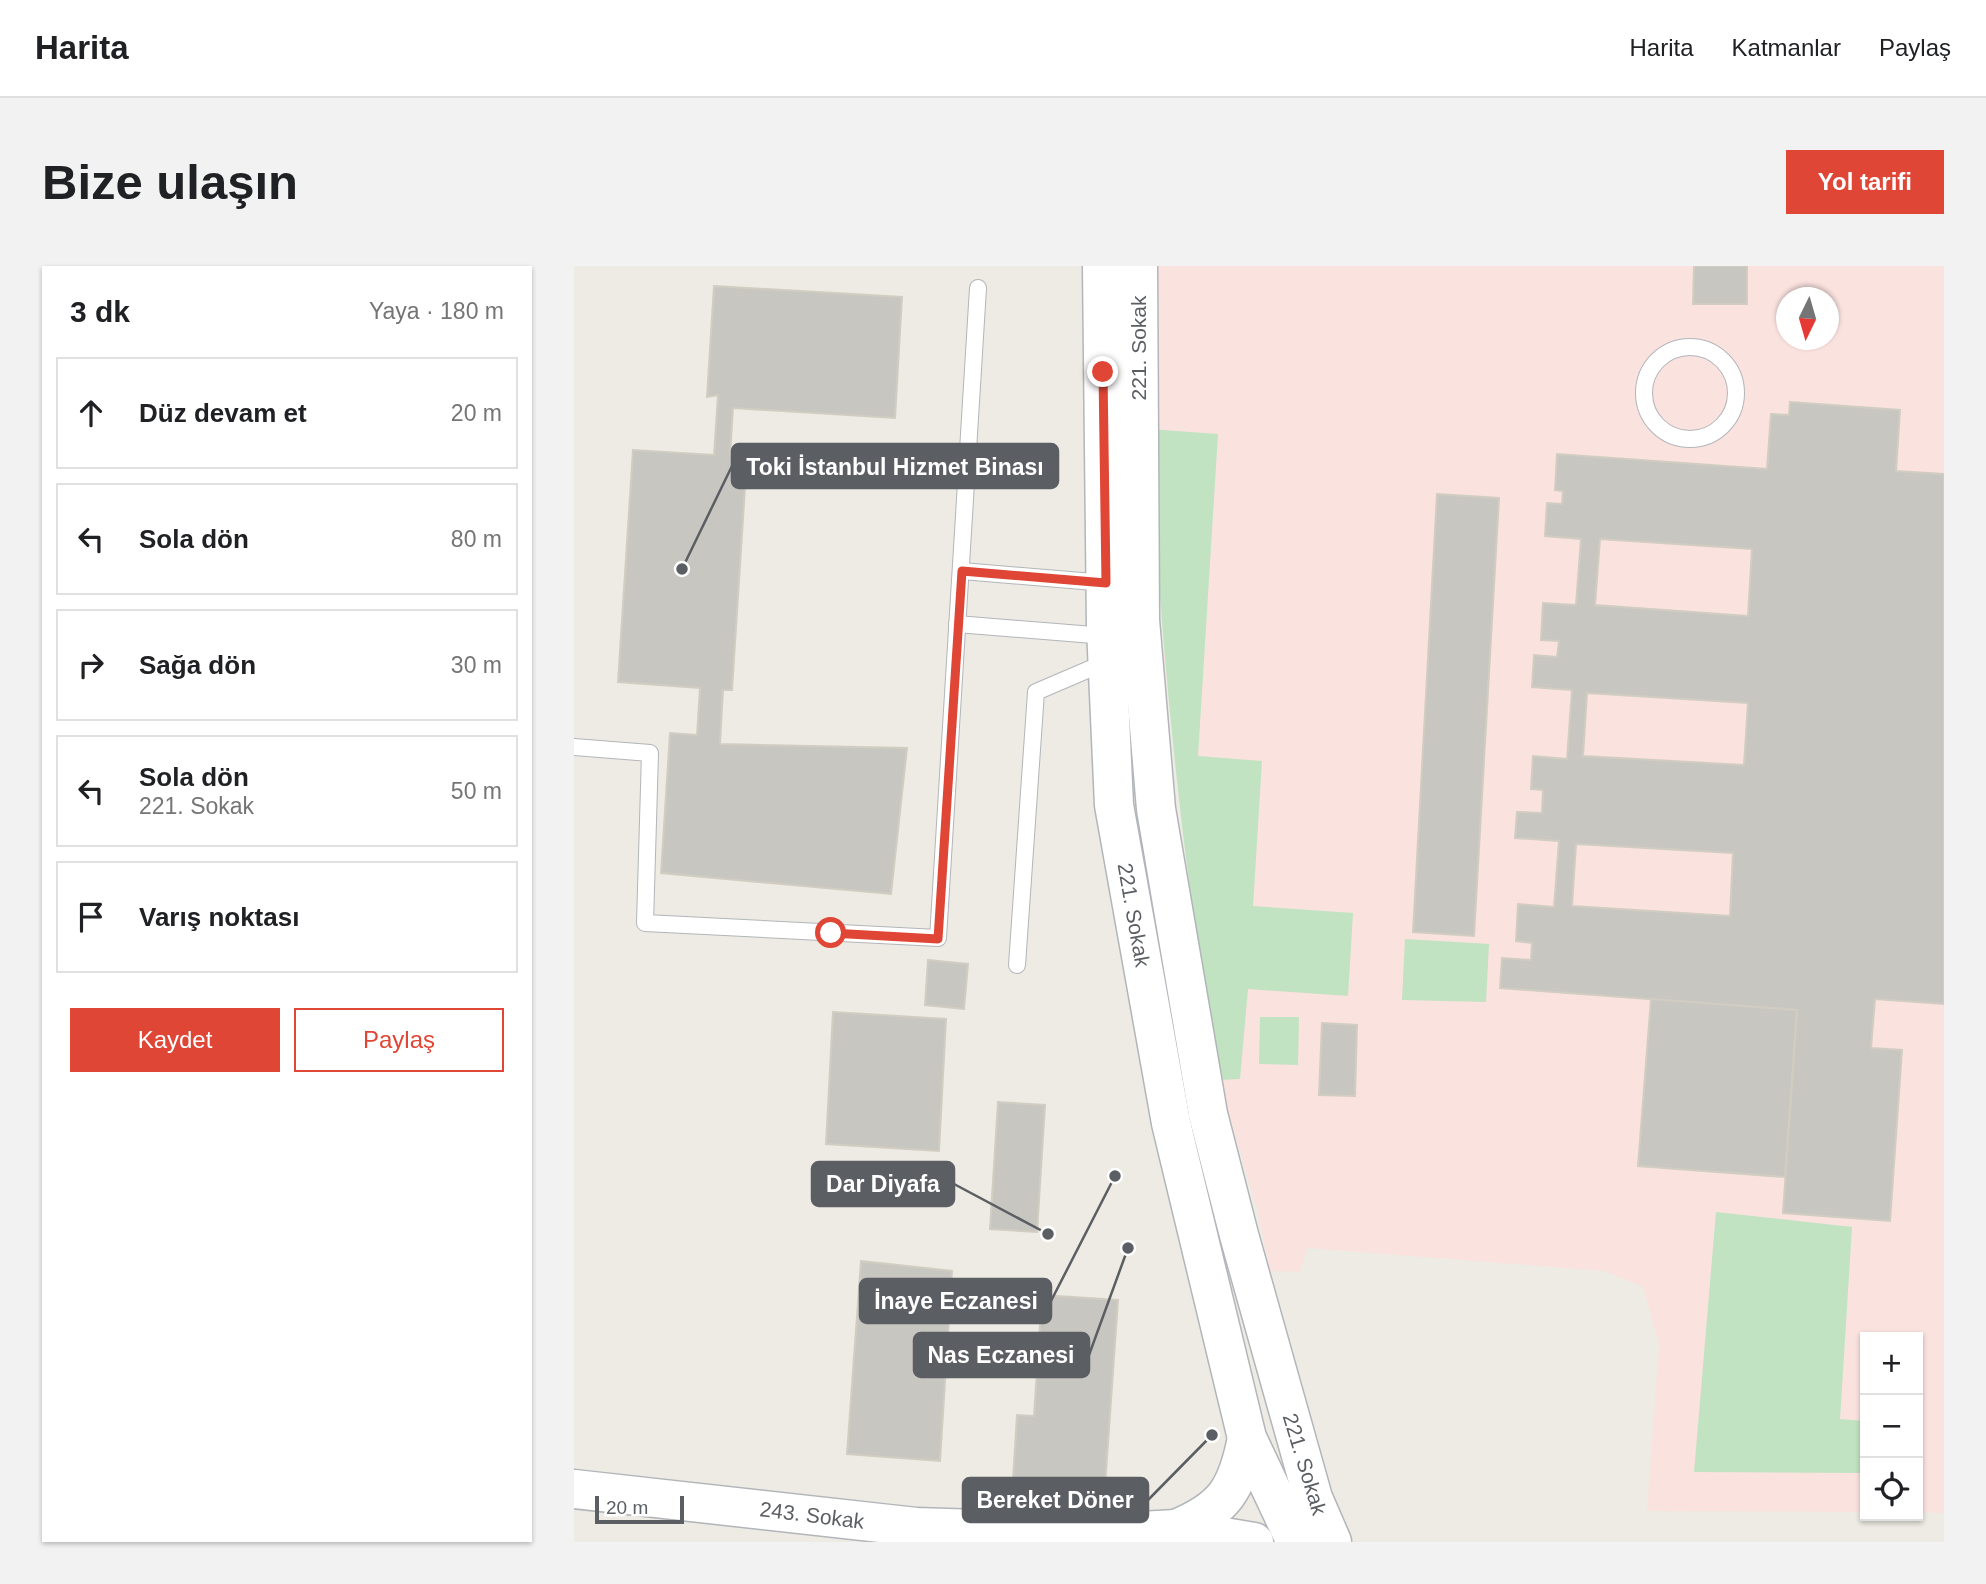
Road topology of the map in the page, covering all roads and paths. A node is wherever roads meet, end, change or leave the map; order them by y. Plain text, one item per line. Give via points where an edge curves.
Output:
1 (1102, 266) edge
2 (1138, 266) edge
3 (978, 288) dead end
4 (1647, 409) joint
5 (962, 571) junction
6 (1106, 583) junction
7 (957, 624) junction
8 (1107, 648) junction
9 (574, 747) edge
10 (1017, 965) dead end
11 (1247, 1438) junction
12 (574, 1489) edge
13 (1176, 1530) junction
14 (1254, 1542) edge
15 (1296, 1542) edge
16 (1332, 1542) edge

1 - 6 street, 221. Sokak
2 - 16 street, 221. Sokak via 1140,620 1156,809 1209,1114 1310,1484
3 - 5 lane
4 - 4 lane via 1652,420 1671,435 1703,437 1728,419 1735,404 1732,373 1710,351 1695,346 1669,352 1649,370 1644,397
5 - 6 lane
5 - 7 lane
6 - 8 street, 221. Sokak
7 - 8 lane
7 - 9 lane via 938,939 645,923 650,753
8 - 10 lane via 1036,692
8 - 11 street, 221. Sokak via 1114,805 1168,1110
11 - 13 street, 243. Sokak via 1240,1474 1223,1501 1204,1518
11 - 15 street, 221. Sokak
12 - 13 street, 243. Sokak via 916,1527 1104,1533
13 - 14 street, 243. Sokak

